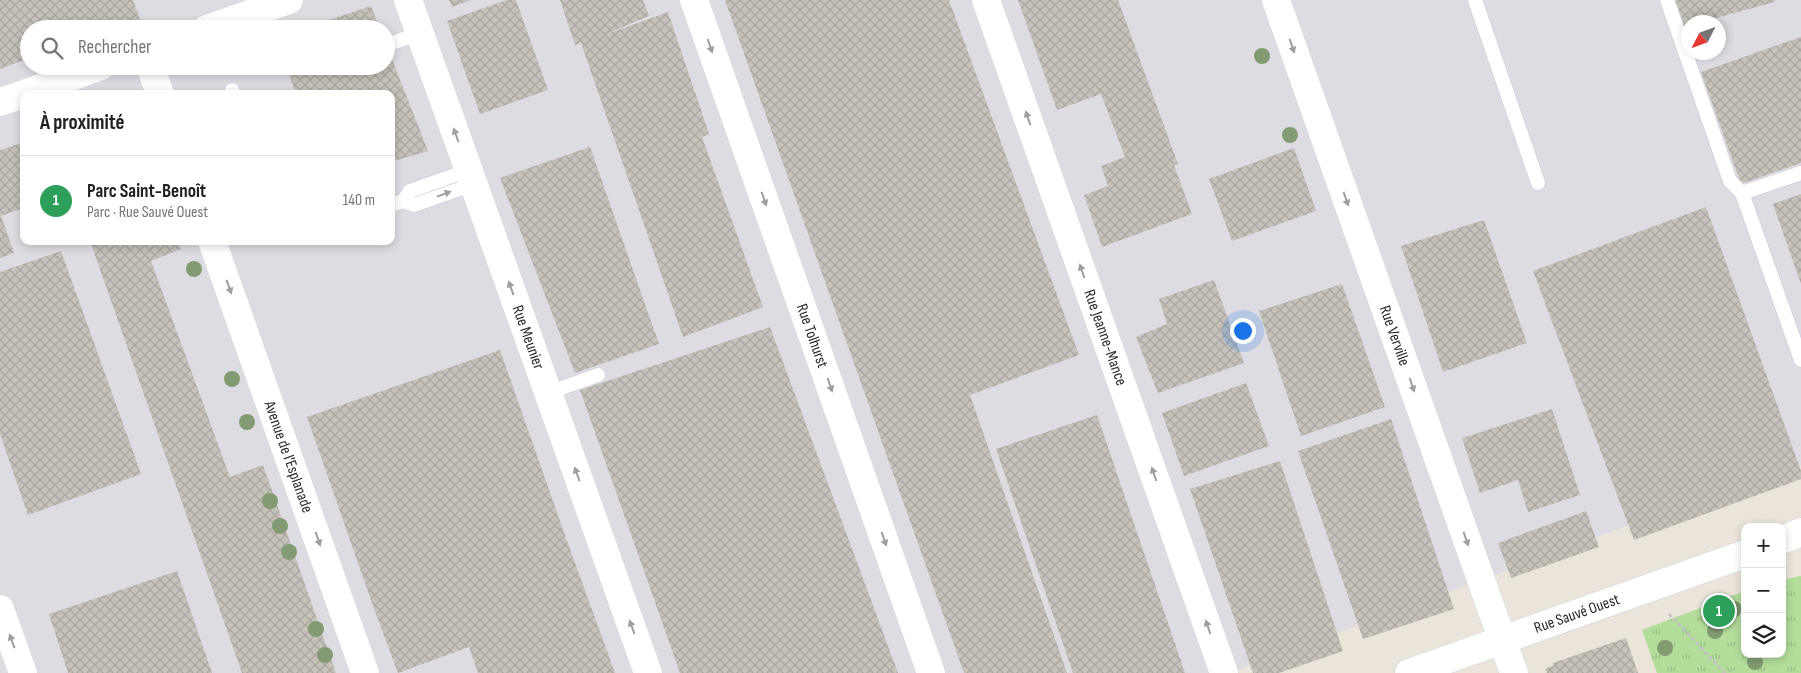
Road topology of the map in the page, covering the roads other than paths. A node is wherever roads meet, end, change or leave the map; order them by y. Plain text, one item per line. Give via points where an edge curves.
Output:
1 (289, 0) edge
2 (408, 0) edge
3 (694, 0) edge
4 (986, 0) edge
5 (1276, 0) edge
6 (1475, 0) edge
7 (1667, 0) edge
8 (232, 20) edge
9 (420, 33) junction
10 (395, 42) edge
11 (76, 75) edge
12 (153, 75) edge
13 (35, 90) edge
14 (159, 90) edge
15 (20, 95) edge
16 (0, 102) edge
17 (1801, 173) edge
18 (471, 177) junction
19 (1538, 183) dead end
20 (1742, 193) junction
21 (397, 203) edge
22 (213, 245) edge
23 (1801, 360) edge
24 (598, 375) dead end
25 (548, 393) junction
26 (1801, 532) edge
27 (1786, 538) edge
28 (1801, 544) edge
29 (1786, 546) edge
30 (1741, 555) edge
31 (0, 609) edge
32 (1501, 640) junction
33 (23, 673) edge
34 (365, 673) edge
35 (648, 673) edge
36 (931, 673) edge
37 (1224, 673) edge
38 (1409, 673) edge
39 (1514, 673) edge

1 - 8 street
2 - 9 street, Rue Meunier
3 -> 36 street, Rue Tolhurst
37 -> 4 street, Rue Jeanne-Mance
5 -> 32 street, Rue Verville
6 - 19 lane
7 - 20 lane via 1730,181
9 - 10 lane
18 -> 9 street, Rue Meunier
11 - 13 street
12 - 14 street
15 - 16 street
17 - 20 lane
18 - 21 lane via 414,205
25 -> 18 street, Rue Meunier
20 - 23 lane
22 -> 34 street, Avenue de l'Esplanade
24 - 25 lane
35 -> 25 street, Rue Meunier
26 - 27 street
28 - 29 street
30 - 32 street, Rue Sauvé Ouest
33 -> 31 street
32 - 38 street, Rue Sauvé Ouest
32 - 39 street, Rue Verville

